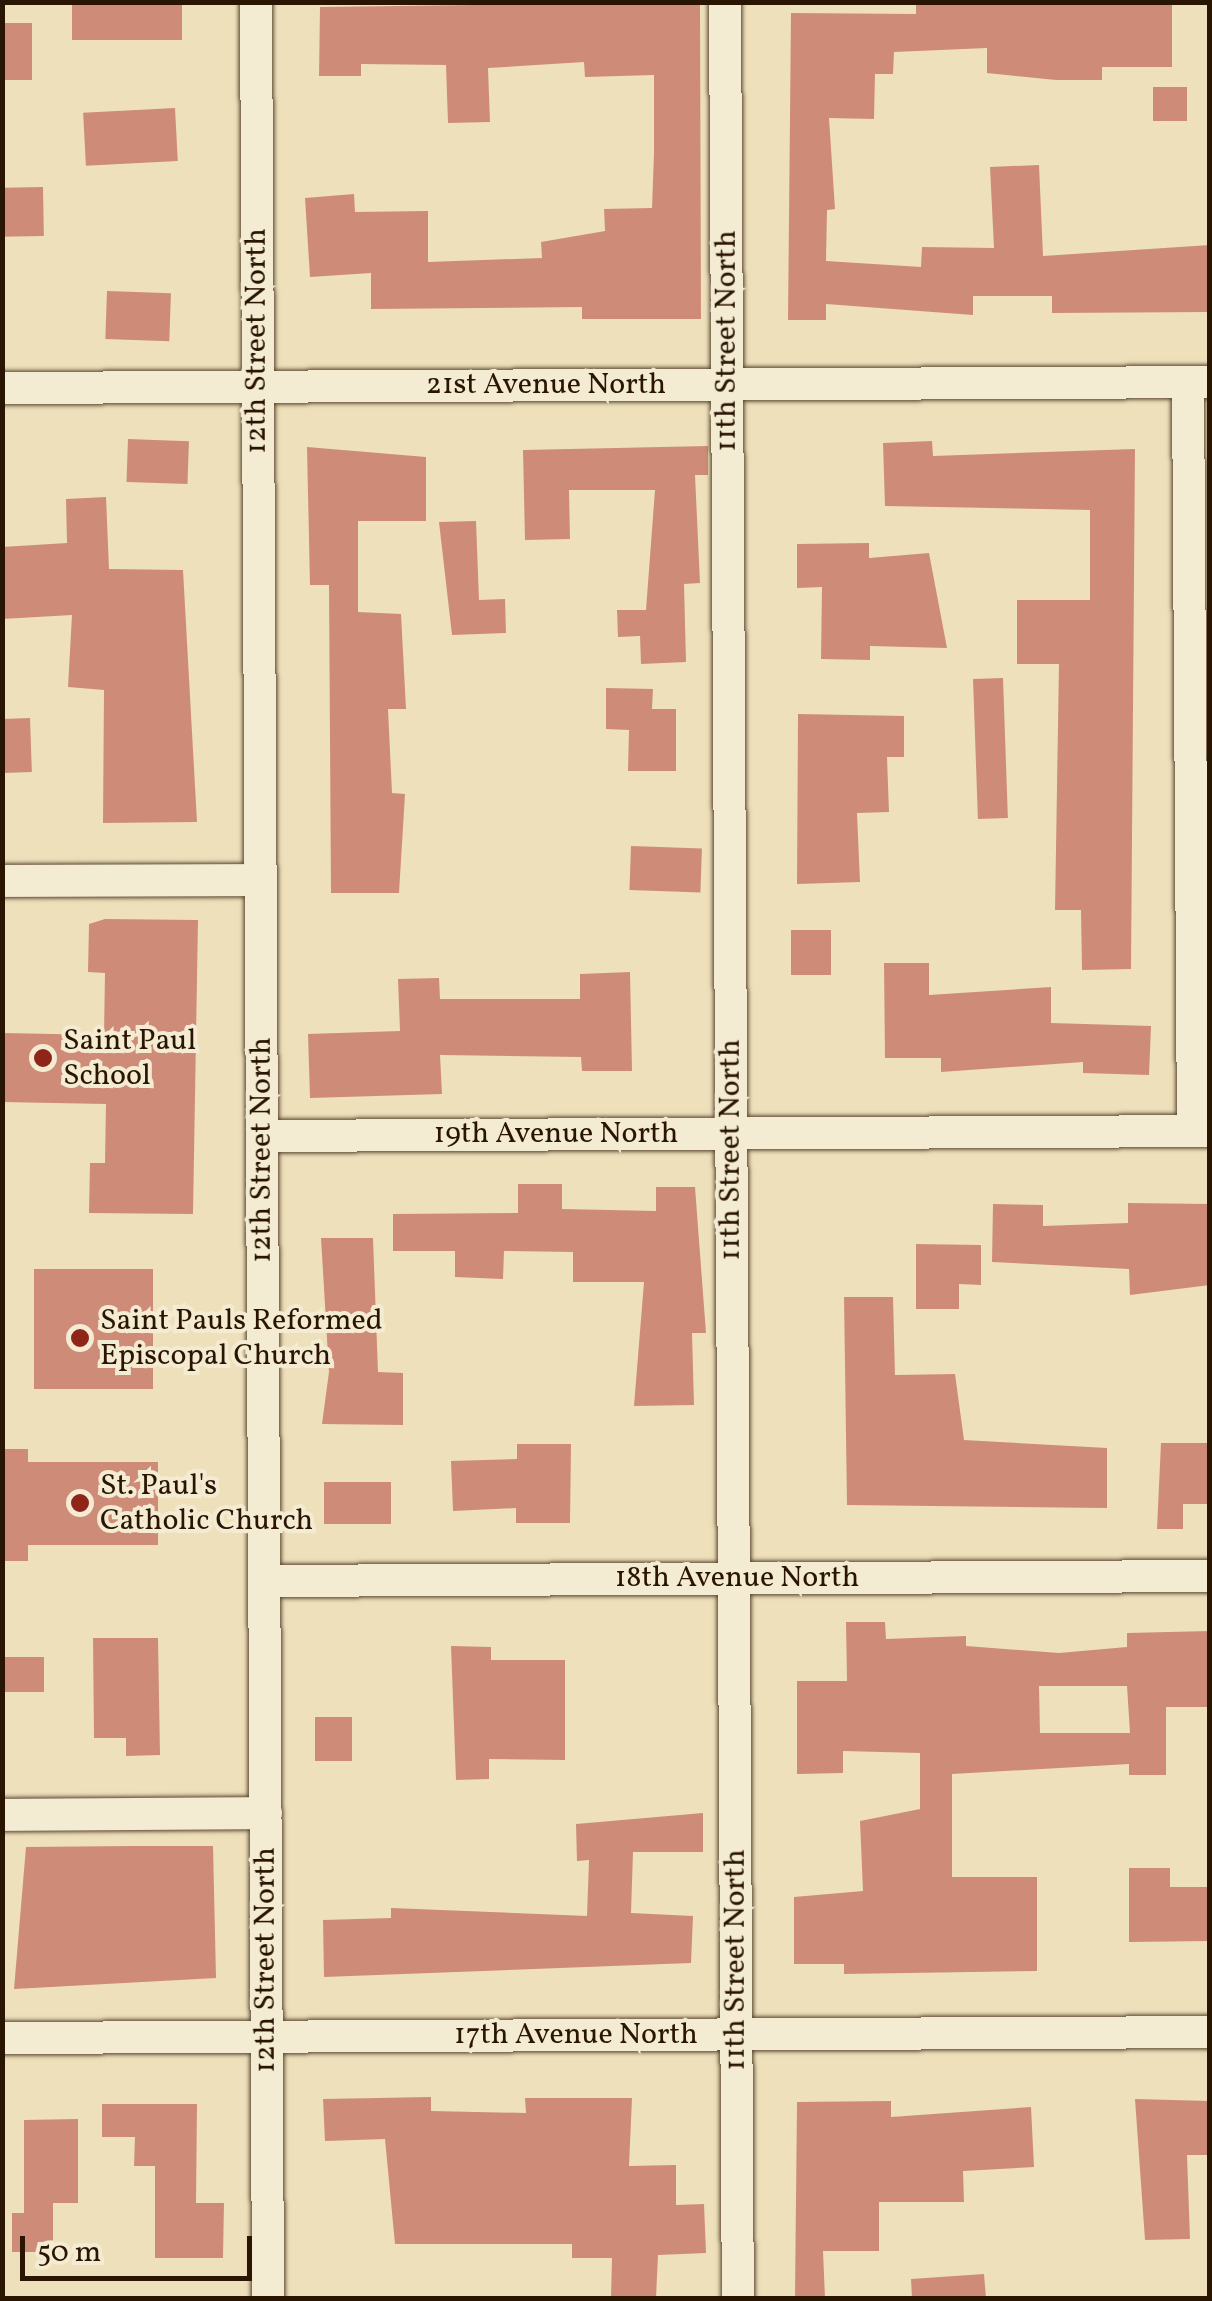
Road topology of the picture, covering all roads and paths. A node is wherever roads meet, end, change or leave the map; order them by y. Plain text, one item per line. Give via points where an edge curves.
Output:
1 (256, 2) edge
2 (725, 2) edge
3 (1199, 382) edge
4 (727, 384) junction
5 (258, 387) junction
6 (2, 388) edge
7 (260, 880) junction
8 (2, 881) edge
9 (1201, 1131) edge
10 (731, 1133) junction
11 (262, 1136) junction
12 (1210, 1576) edge
13 (734, 1578) junction
14 (264, 1581) junction
15 (266, 1812) junction
16 (2, 1815) edge
17 (1210, 2032) edge
18 (736, 2034) junction
19 (266, 2037) junction
20 (2, 2038) edge
21 (268, 2298) edge
22 (738, 2298) edge

1 - 5 street, 12th Street North
2 - 4 street, 11th Street North
3 - 4 street, 21st Avenue North
3 - 9 street
4 - 5 street, 21st Avenue North
4 - 10 street, 11th Street North
5 - 6 street, 21st Avenue North
5 - 7 street, 12th Street North
7 - 8 street
7 - 11 street, 12th Street North
9 - 10 street, 19th Avenue North
10 - 11 street, 19th Avenue North
10 - 13 street, 11th Street North
11 - 14 street, 12th Street North
12 - 13 street, 18th Avenue North
13 - 14 street, 18th Avenue North
13 - 18 street, 11th Street North
14 - 15 street, 12th Street North
15 - 16 street
15 - 19 street, 12th Street North
17 - 18 street, 17th Avenue North
18 - 19 street, 17th Avenue North
18 - 22 street, 11th Street North
19 - 20 street, 17th Avenue North
19 - 21 street, 12th Street North

